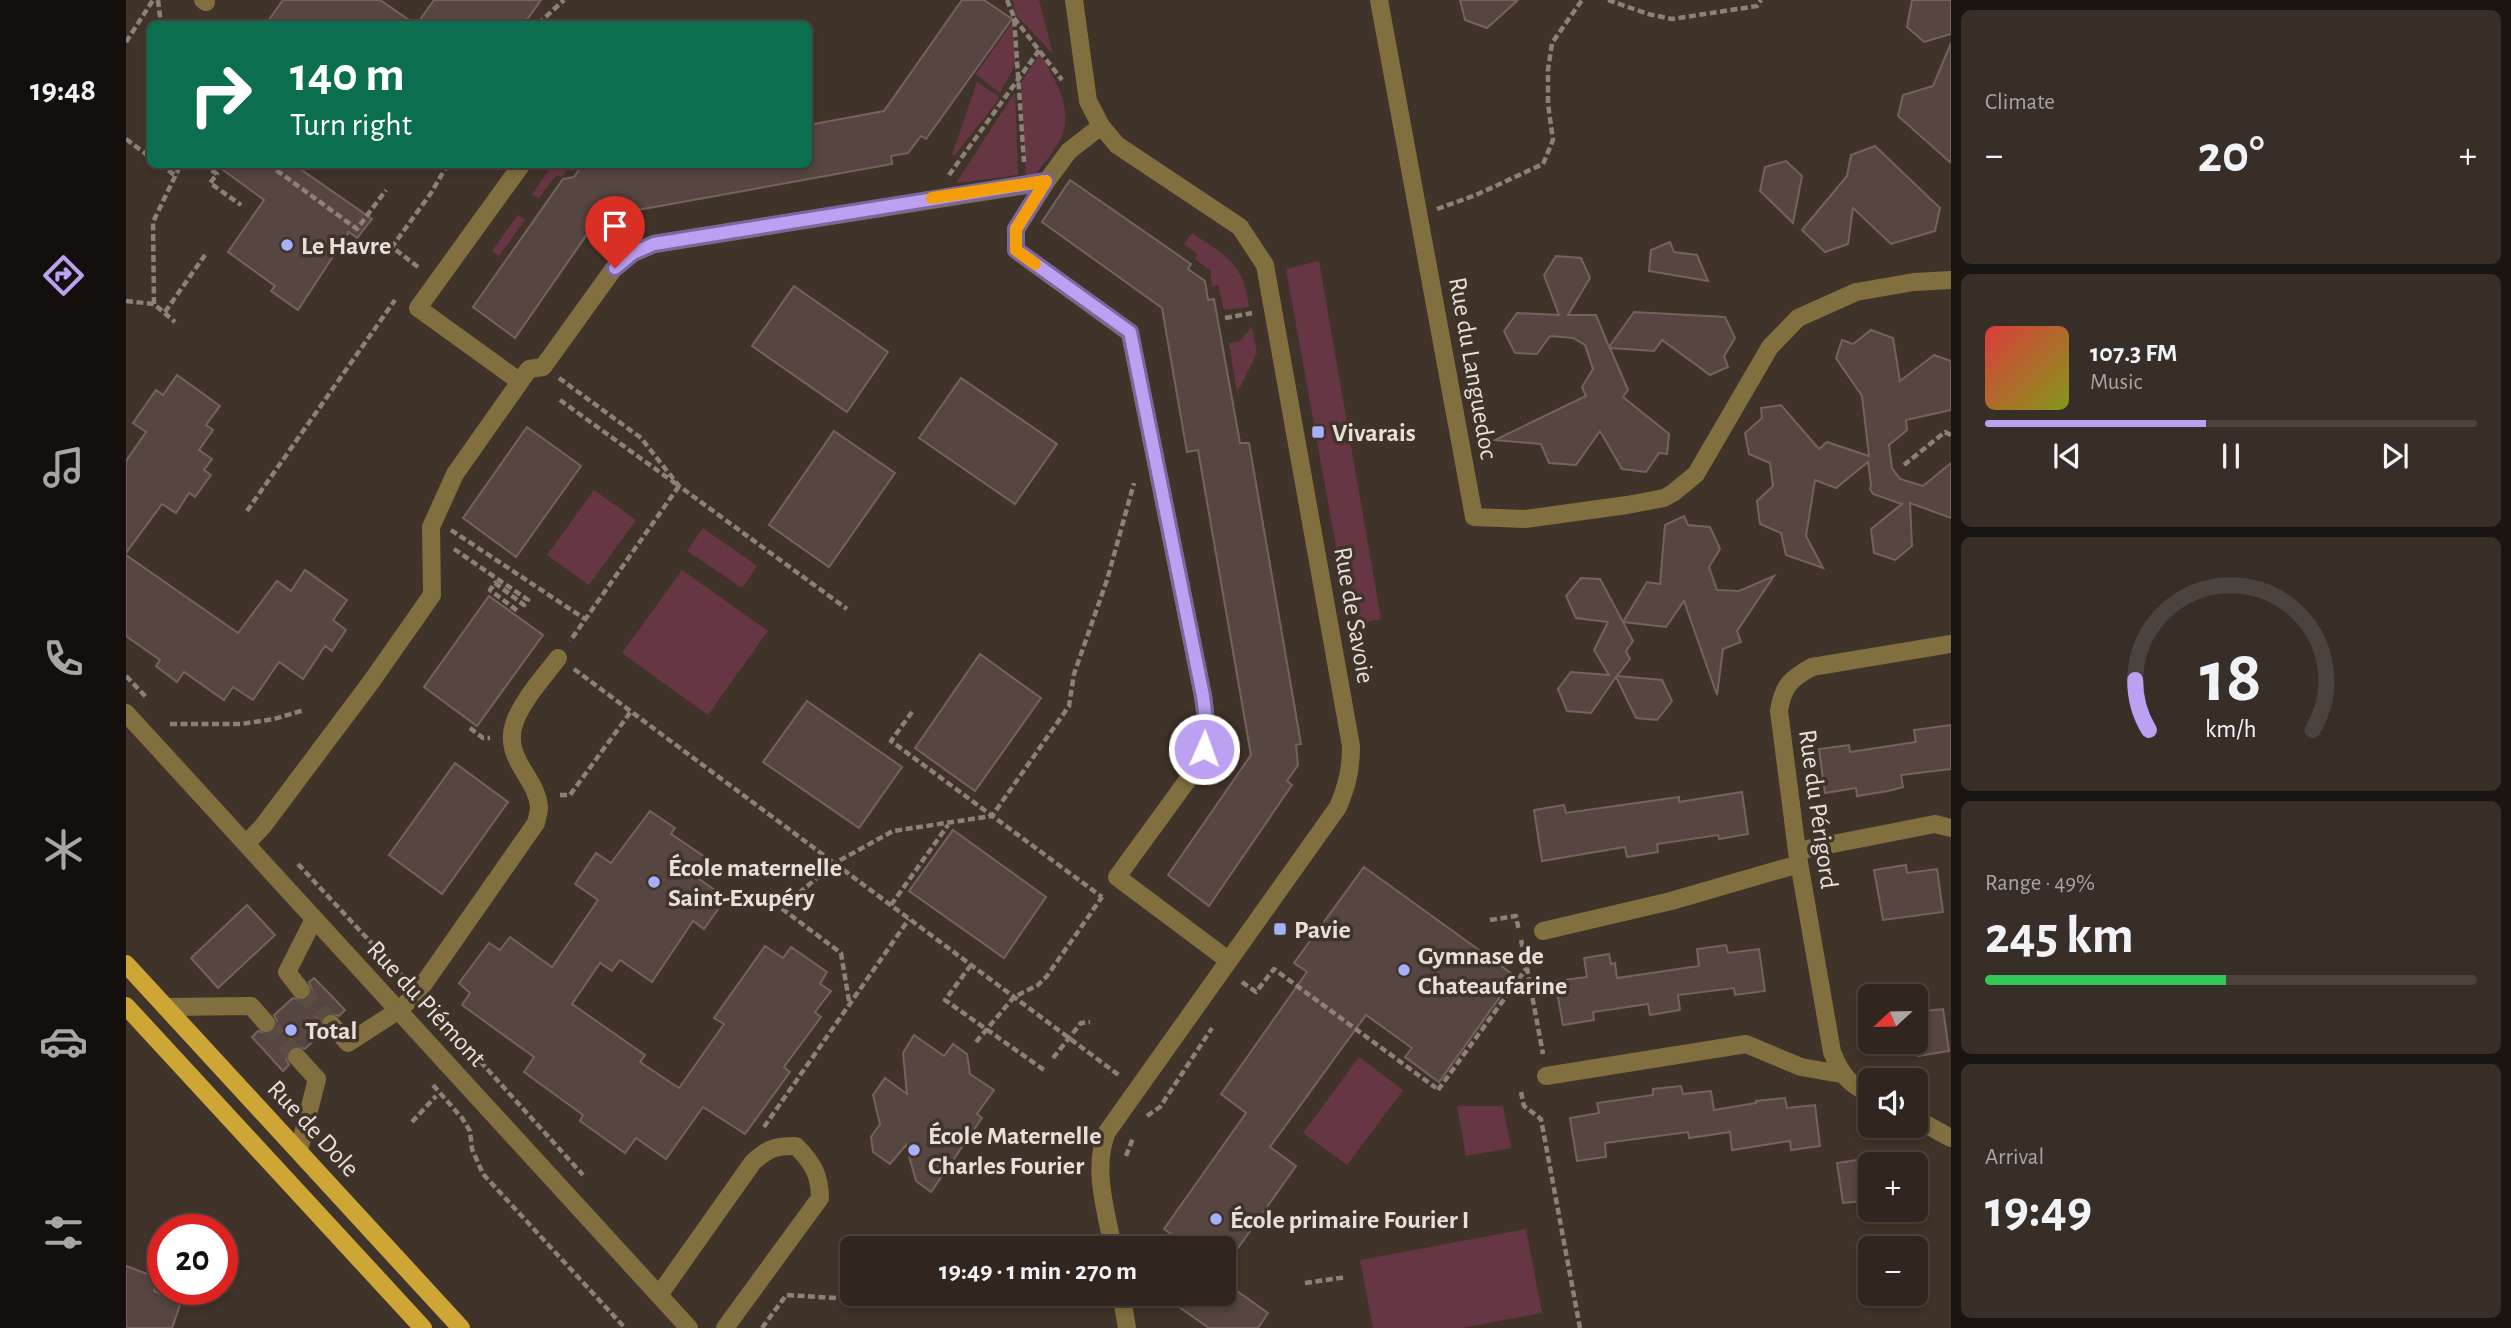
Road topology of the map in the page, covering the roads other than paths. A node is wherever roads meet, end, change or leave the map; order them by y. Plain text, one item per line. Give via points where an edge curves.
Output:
1 (1074, 0) edge
2 (1379, 0) edge
3 (1101, 126) junction
4 (519, 168) edge
5 (1046, 181) junction
6 (1951, 280) edge
7 (519, 381) junction
8 (1951, 644) edge
9 (558, 658) road end
10 (126, 713) edge
11 (1951, 828) edge
12 (246, 844) junction
13 (1798, 857) junction
14 (314, 919) junction
15 (1542, 931) road end
16 (1228, 960) junction
17 (126, 964) edge
18 (302, 989) tunnel mouth
19 (126, 1006) edge
20 (166, 1007) junction
21 (399, 1010) junction
22 (266, 1023) tunnel mouth
23 (331, 1024) tunnel mouth
24 (297, 1057) tunnel mouth
25 (1841, 1074) junction
26 (1546, 1076) road end
27 (1858, 1088) edge
28 (1928, 1126) edge
29 (1951, 1138) edge
30 (299, 1150) junction
31 (1111, 1236) edge
32 (659, 1295) junction
33 (1123, 1306) edge
34 (423, 1328) edge
35 (461, 1328) edge
36 (689, 1328) edge
37 (726, 1328) edge
38 (1126, 1328) edge

1 - 3 street, Rue de Savoie via 1088,101
2 - 6 street, Rue du Languedoc via 1474,517 1525,519 1664,498 1696,474 1770,347 1798,317 1856,292
3 - 5 street via 1069,152
3 - 16 street, Rue de Savoie via 1117,145 1240,227 1265,265 1351,746 1351,768 1338,807
4 - 7 street via 418,308
5 - 7 street via 654,244 615,268 542,367 529,369
5 - 16 street via 1016,229 1016,250 1130,332 1208,735 1200,763 1117,877
7 - 12 street via 455,474 431,527 432,596
8 - 13 street, Rue du Périgord via 1812,667 1788,684 1779,711
9 - 21 street via 514,722 515,757 536,795 536,823 418,992
10 - 12 street, Rue du Piémont
11 - 13 street via 1935,824
12 - 14 street, Rue du Piémont
13 - 15 street via 1671,901
13 - 25 street, Rue du Périgord via 1832,1052
14 - 18 street via 286,972
14 - 21 street, Rue du Piémont
16 - 31 street, Rue de Savoie via 1107,1132 1100,1174
17 - 20 main road, Rue de Dole
19 - 34 main road, Rue de Dole
20 - 22 street via 251,1006
20 - 30 main road, Rue de Dole
21 - 23 street via 348,1043
21 - 32 street, Rue du Piémont
24 - 30 street via 317,1079
25 - 26 street via 1801,1067 1746,1044
25 - 27 street
28 - 29 street
30 - 35 main road, Rue de Dole
32 - 36 street, Rue du Piémont
32 - 37 street via 753,1162 778,1146 796,1146 812,1161 820,1198
33 - 38 street

